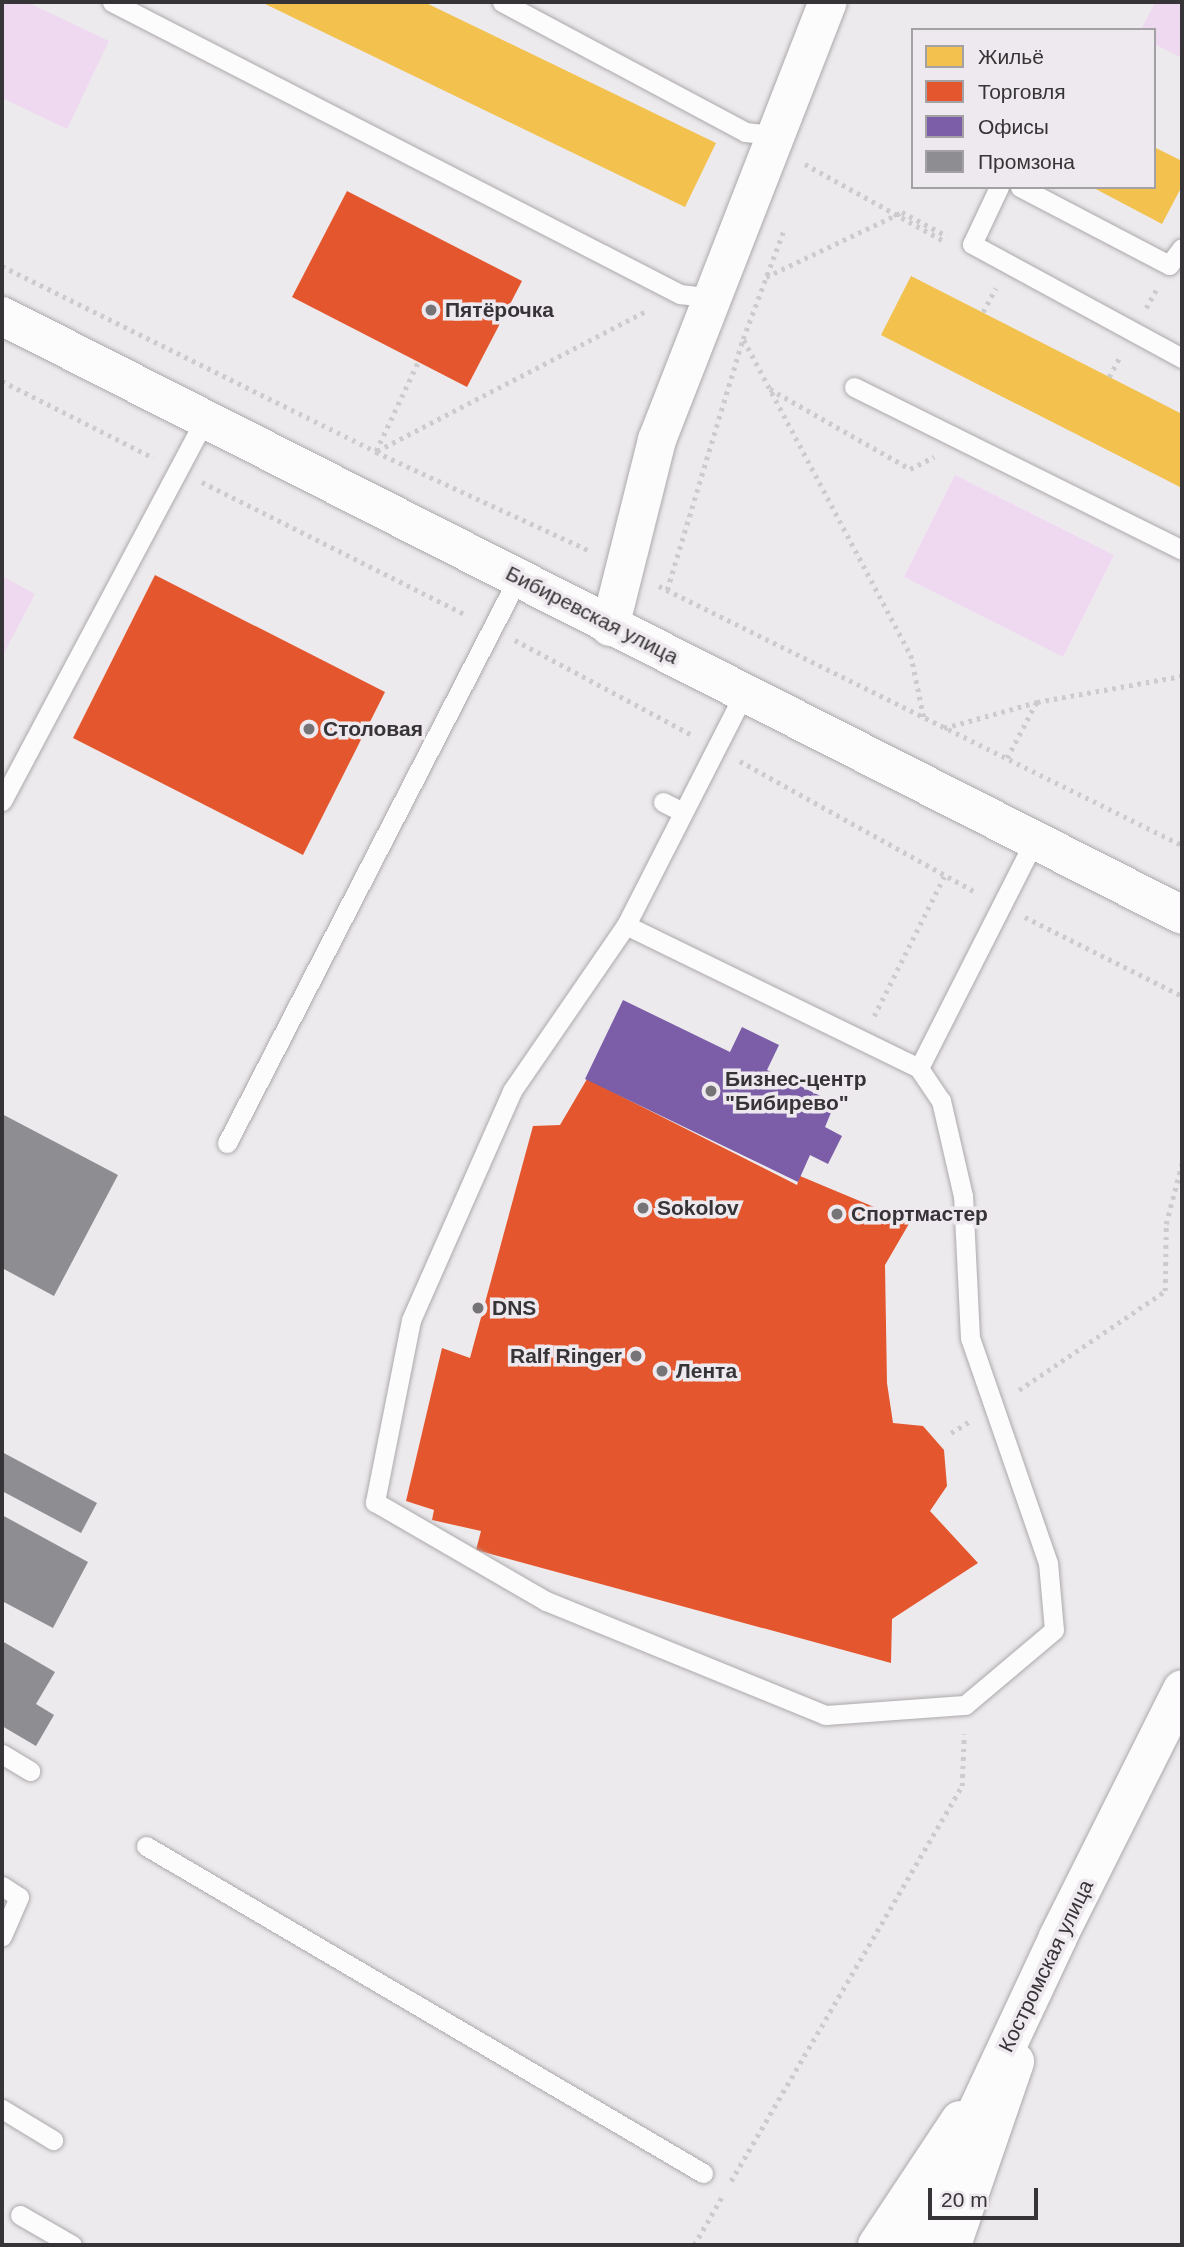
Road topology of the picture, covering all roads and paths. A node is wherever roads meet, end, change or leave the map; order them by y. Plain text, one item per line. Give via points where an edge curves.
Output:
1 (112, 2) edge
2 (502, 2) edge
3 (828, 2) edge
4 (773, 135) junction
5 (812, 153) dead end
6 (807, 166) junction
7 (802, 178) dead end
8 (998, 189) edge
9 (1024, 189) edge
10 (895, 215) junction
11 (784, 228) dead end
12 (949, 242) dead end
13 (1182, 248) edge
14 (2, 266) edge
15 (766, 277) junction
16 (696, 296) junction
17 (2, 316) edge
18 (743, 339) junction
19 (1182, 358) edge
20 (418, 362) dead end
21 (854, 387) dead end
22 (770, 389) junction
23 (206, 417) junction
24 (964, 442) junction
25 (376, 452) junction
26 (1182, 550) edge
27 (628, 569) junction
28 (519, 578) junction
29 (667, 590) junction
30 (610, 627) junction
31 (1182, 676) edge
32 (745, 691) junction
33 (1037, 702) junction
34 (924, 718) junction
35 (943, 728) junction
36 (1007, 758) junction
37 (2, 801) edge
38 (663, 802) dead end
39 (683, 812) junction
40 (1034, 841) junction
41 (1182, 845) edge
42 (1001, 905) junction
43 (1182, 915) edge
44 (626, 926) junction
45 (1182, 996) edge
46 (862, 1040) junction
47 (919, 1069) junction
48 (227, 1143) dead end
49 (1182, 1163) edge
50 (994, 1406) junction
51 (951, 1433) dead end
52 (1182, 1689) edge
53 (965, 1705) junction
54 (2, 1754) edge
55 (30, 1771) dead end
56 (146, 1846) dead end
57 (2, 1886) edge
58 (2, 1936) edge
59 (1058, 1937) junction
60 (1003, 2054) junction
61 (2, 2109) edge
62 (53, 2140) dead end
63 (703, 2173) dead end
64 (20, 2215) dead end
65 (72, 2245) edge
66 (694, 2245) edge
67 (877, 2245) edge
68 (914, 2245) edge
69 (952, 2245) edge

1 - 16 lane
2 - 4 lane via 745,132
3 - 4 main road
4 - 6 path
4 - 16 main road
5 - 6 path
6 - 7 path
6 - 10 path
8 - 19 lane via 972,244
9 - 13 lane via 1169,265
10 - 12 path
10 - 15 path
11 - 15 path
14 - 25 path
15 - 18 path
16 - 18 path
16 - 25 path
16 - 27 main road
17 - 23 main road, Бибиревская улица
18 - 22 path
18 - 29 path
20 - 25 path
21 - 24 lane
22 - 24 path via 910,469
22 - 34 path via 911,655
23 - 28 main road, Бибиревская улица
23 - 37 lane
24 - 26 lane
25 - 27 path
27 - 29 path
27 - 30 main road
28 - 30 main road, Бибиревская улица
28 - 48 lane
29 - 34 path
30 - 32 main road, Бибиревская улица
31 - 33 path
32 - 39 lane
32 - 40 main road, Бибиревская улица
33 - 35 path
33 - 36 path
34 - 35 path
35 - 36 path
36 - 41 path
38 - 39 lane
39 - 44 lane
40 - 42 lane
40 - 43 main road, Бибиревская улица
42 - 45 path
42 - 46 path via 944,877
42 - 47 lane
44 - 46 lane
44 - 53 lane via 512,1091 411,1320 375,1502 546,1601 825,1715
46 - 47 lane
47 - 50 lane via 941,1101 963,1196 970,1338
49 - 50 path via 1166,1224 1165,1291
50 - 51 path
50 - 53 lane via 1048,1563 1054,1630
52 - 59 main road, Костромская улица
53 - 66 path via 962,1786
54 - 55 lane
56 - 63 lane
57 - 58 lane via 19,1897
59 - 60 main road, Костромская улица
59 - 69 main road
60 - 67 main road
60 - 68 main road, Костромская улица
61 - 62 lane
64 - 65 lane

